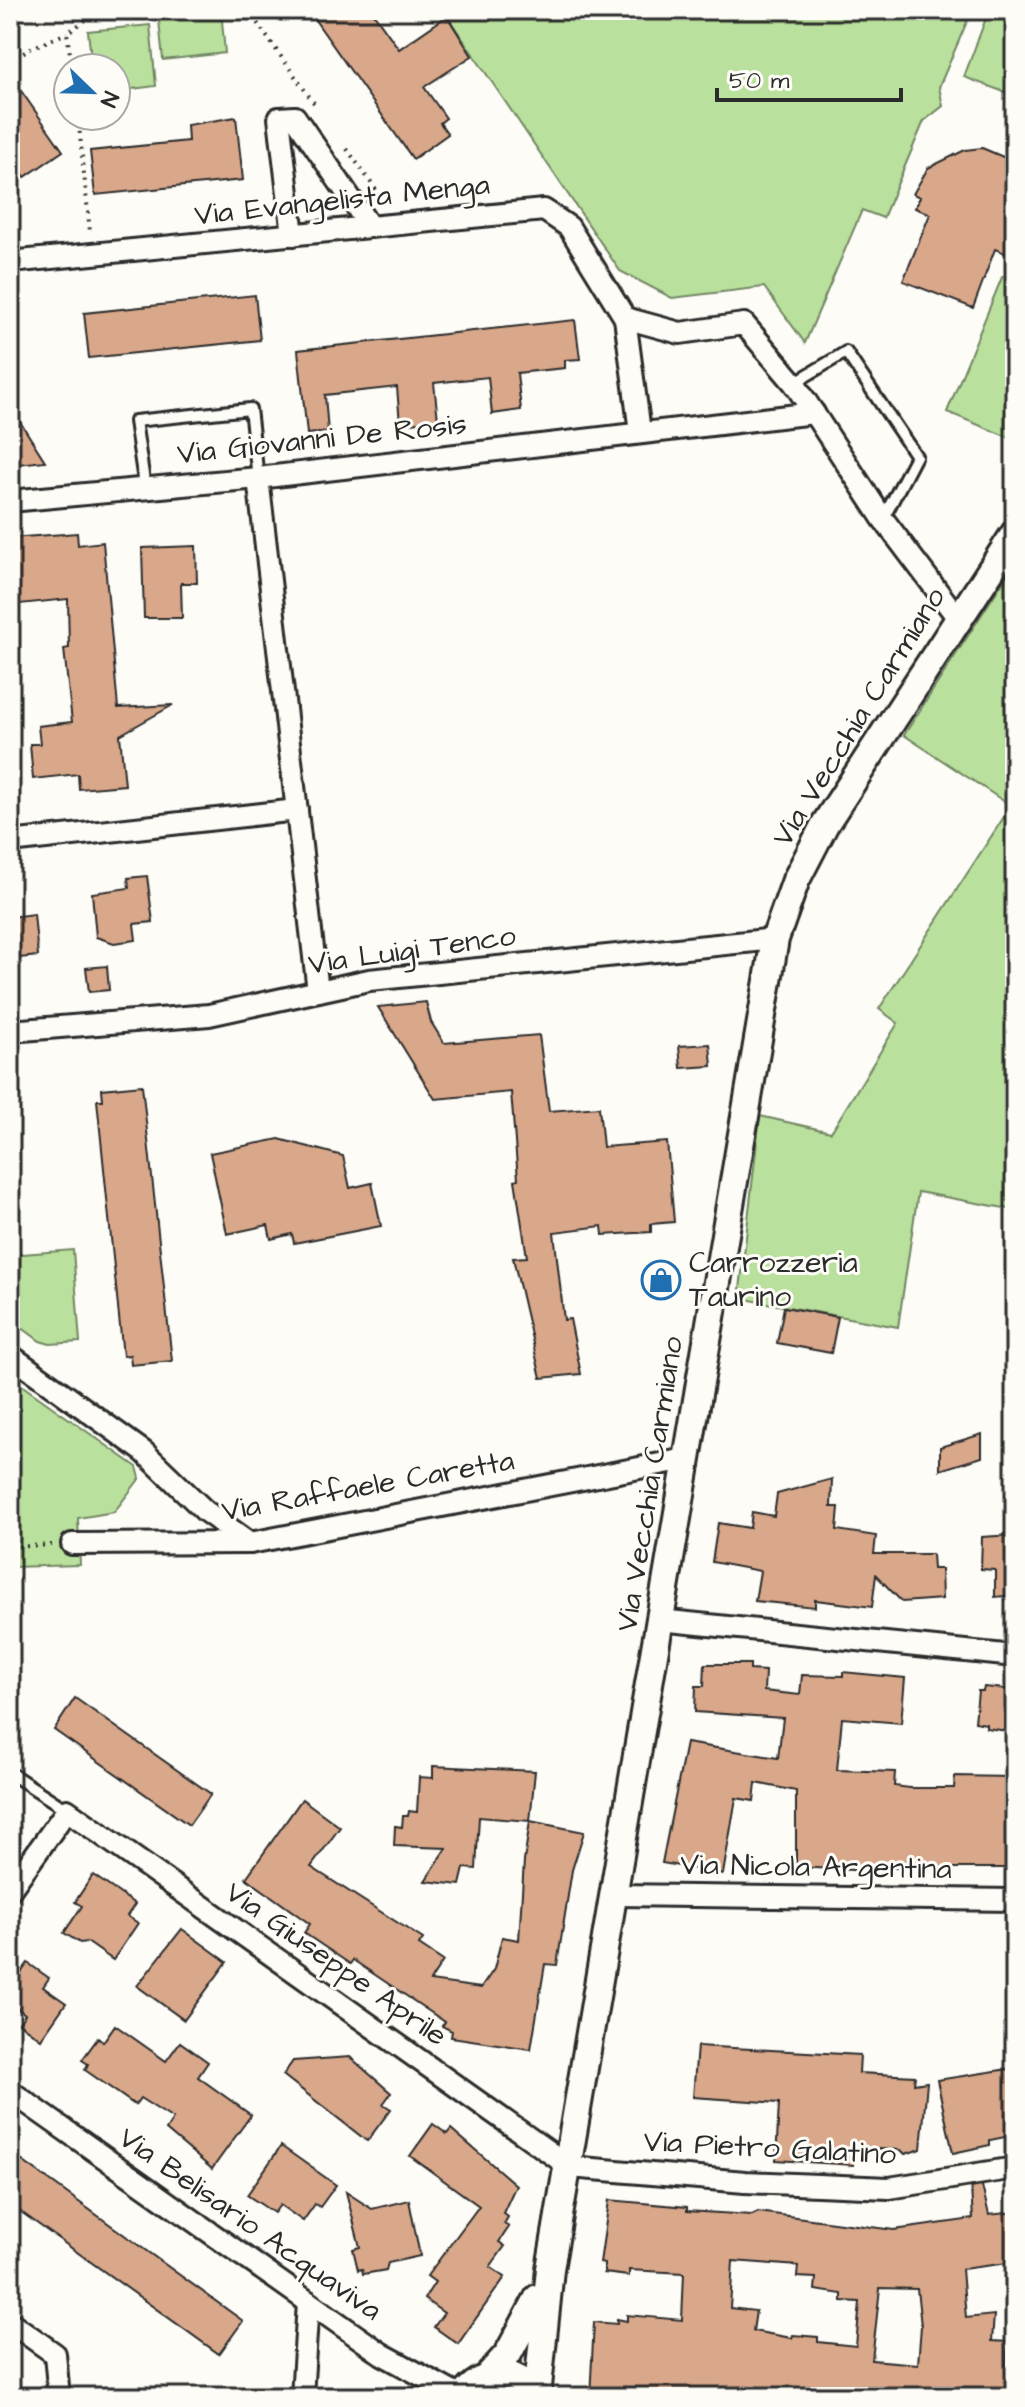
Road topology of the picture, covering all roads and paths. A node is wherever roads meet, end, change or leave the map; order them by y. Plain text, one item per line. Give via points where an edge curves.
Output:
1 (100, 10) edge
2 (67, 33) junction
3 (70, 52) edge
4 (10, 62) edge
5 (80, 132) edge
6 (370, 227) junction
7 (293, 235) junction
8 (92, 254) junction
9 (10, 262) edge
10 (625, 318) junction
11 (794, 383) junction
12 (814, 413) junction
13 (640, 432) junction
14 (258, 478) junction
15 (145, 488) junction
16 (10, 501) edge
17 (883, 519) junction
18 (1015, 533) edge
19 (957, 617) junction
20 (297, 810) junction
21 (10, 842) edge
22 (775, 939) junction
23 (318, 991) junction
24 (10, 1031) edge
25 (10, 1355) edge
26 (686, 1459) junction
27 (250, 1543) junction
28 (72, 1544) joint
29 (10, 1547) edge
30 (659, 1620) junction
31 (1015, 1656) edge
32 (10, 1773) edge
33 (67, 1810) junction
34 (10, 1890) edge
35 (616, 1895) junction
36 (1015, 1900) edge
37 (10, 2091) edge
38 (570, 2167) junction
39 (1015, 2168) edge
40 (550, 2269) junction
41 (308, 2302) junction
42 (10, 2322) edge
43 (490, 2374) junction
44 (59, 2397) edge
45 (302, 2397) edge
46 (462, 2397) edge
47 (536, 2397) edge

1 - 2 path
2 - 3 path
2 - 4 path
5 - 8 path
6 - 7 street, Via Evangelista Menga
6 - 7 street via 295,117 279,118
6 - 10 street, Via Evangelista Menga via 544,210 569,227
7 - 8 street, Via Evangelista Menga
8 - 9 street, Via Evangelista Menga
10 - 11 street via 680,333 744,324
10 - 13 street
11 - 12 street
11 - 17 lane via 846,352 916,456
12 - 13 street, Via Giovanni De Rosis
12 - 17 street
13 - 14 street, Via Giovanni De Rosis
14 - 15 street, Via Giovanni De Rosis
14 - 15 lane via 250,409 135,421
14 - 20 street
15 - 16 street, Via Giovanni De Rosis
17 - 19 street
18 - 19 street, Via Vecchia Carmiano
19 - 22 street, Via Vecchia Carmiano via 825,824 796,880
20 - 21 street
20 - 23 street
22 - 23 street, Via Luigi Tenco via 369,980
22 - 26 street, Via Vecchia Carmiano
23 - 24 street, Via Luigi Tenco via 209,1015
25 - 27 street via 144,1452 205,1511
26 - 27 street, Via Raffaele Caretta
26 - 30 street, Via Vecchia Carmiano
27 - 28 street, Via Raffaele Caretta
28 - 29 path
30 - 31 street
30 - 35 street, Via Vecchia Carmiano
32 - 33 lane
33 - 34 street
33 - 38 street, Via Giuseppe Aprile
35 - 36 street, Via Nicola Argentina
35 - 38 street, Via Vecchia Carmiano
37 - 41 street, Via Belisario Acquaviva
38 - 39 street, Via Pietro Galatino via 889,2188
38 - 40 street, Via Vecchia Carmiano
40 - 43 street, Via Vecchia Carmiano via 527,2324
40 - 47 street, Via Vecchia Carmiano
41 - 45 street
41 - 46 street, Via Belisario Acquaviva via 382,2354
42 - 44 street via 55,2354
43 - 46 street, Via Vecchia Carmiano via 473,2382
43 - 47 street, Via Vecchia Carmiano via 513,2376

